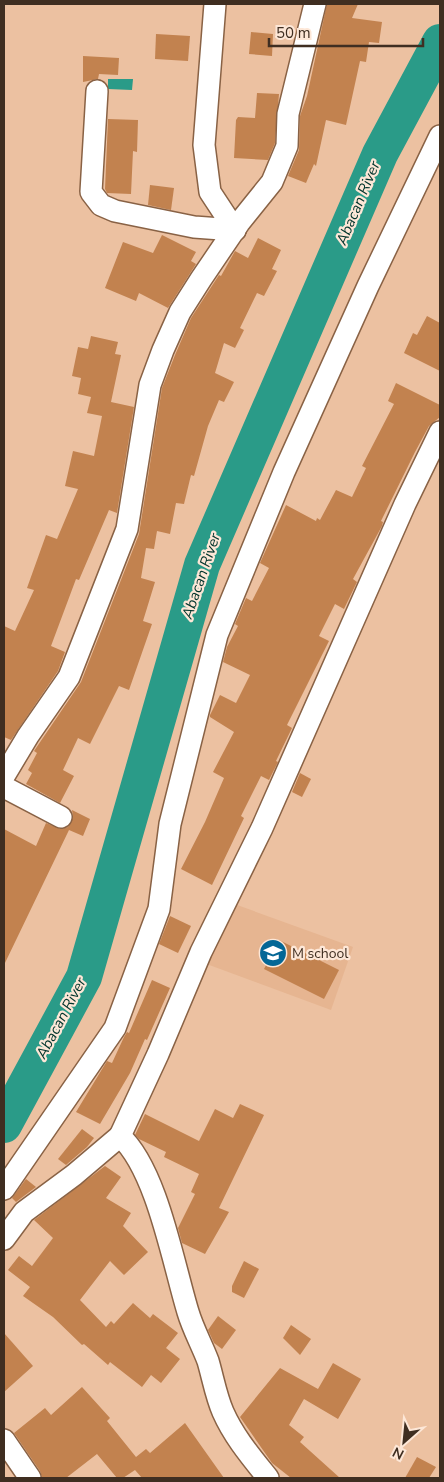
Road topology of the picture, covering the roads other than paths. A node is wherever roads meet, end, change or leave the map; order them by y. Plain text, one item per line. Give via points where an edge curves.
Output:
1 (215, 4) edge
2 (315, 4) edge
3 (97, 91) dead end
4 (440, 136) edge
5 (235, 230) junction
6 (440, 432) edge
7 (4, 776) edge
8 (4, 787) edge
9 (61, 817) dead end
10 (120, 1136) junction
11 (4, 1189) edge
12 (4, 1239) edge
13 (4, 1440) edge
14 (30, 1478) edge
15 (268, 1478) edge

1 - 5 street via 204,145 210,192
2 - 5 street via 288,114 287,146 272,182
3 - 5 street via 91,192 101,206 194,227
4 - 11 street via 284,472 217,635 170,824 159,909 115,1028
5 - 7 street via 180,312 150,384 127,528 69,677
6 - 10 street
8 - 9 street
10 - 12 street via 24,1212
10 - 15 street via 145,1172 223,1412 247,1453
13 - 14 street

